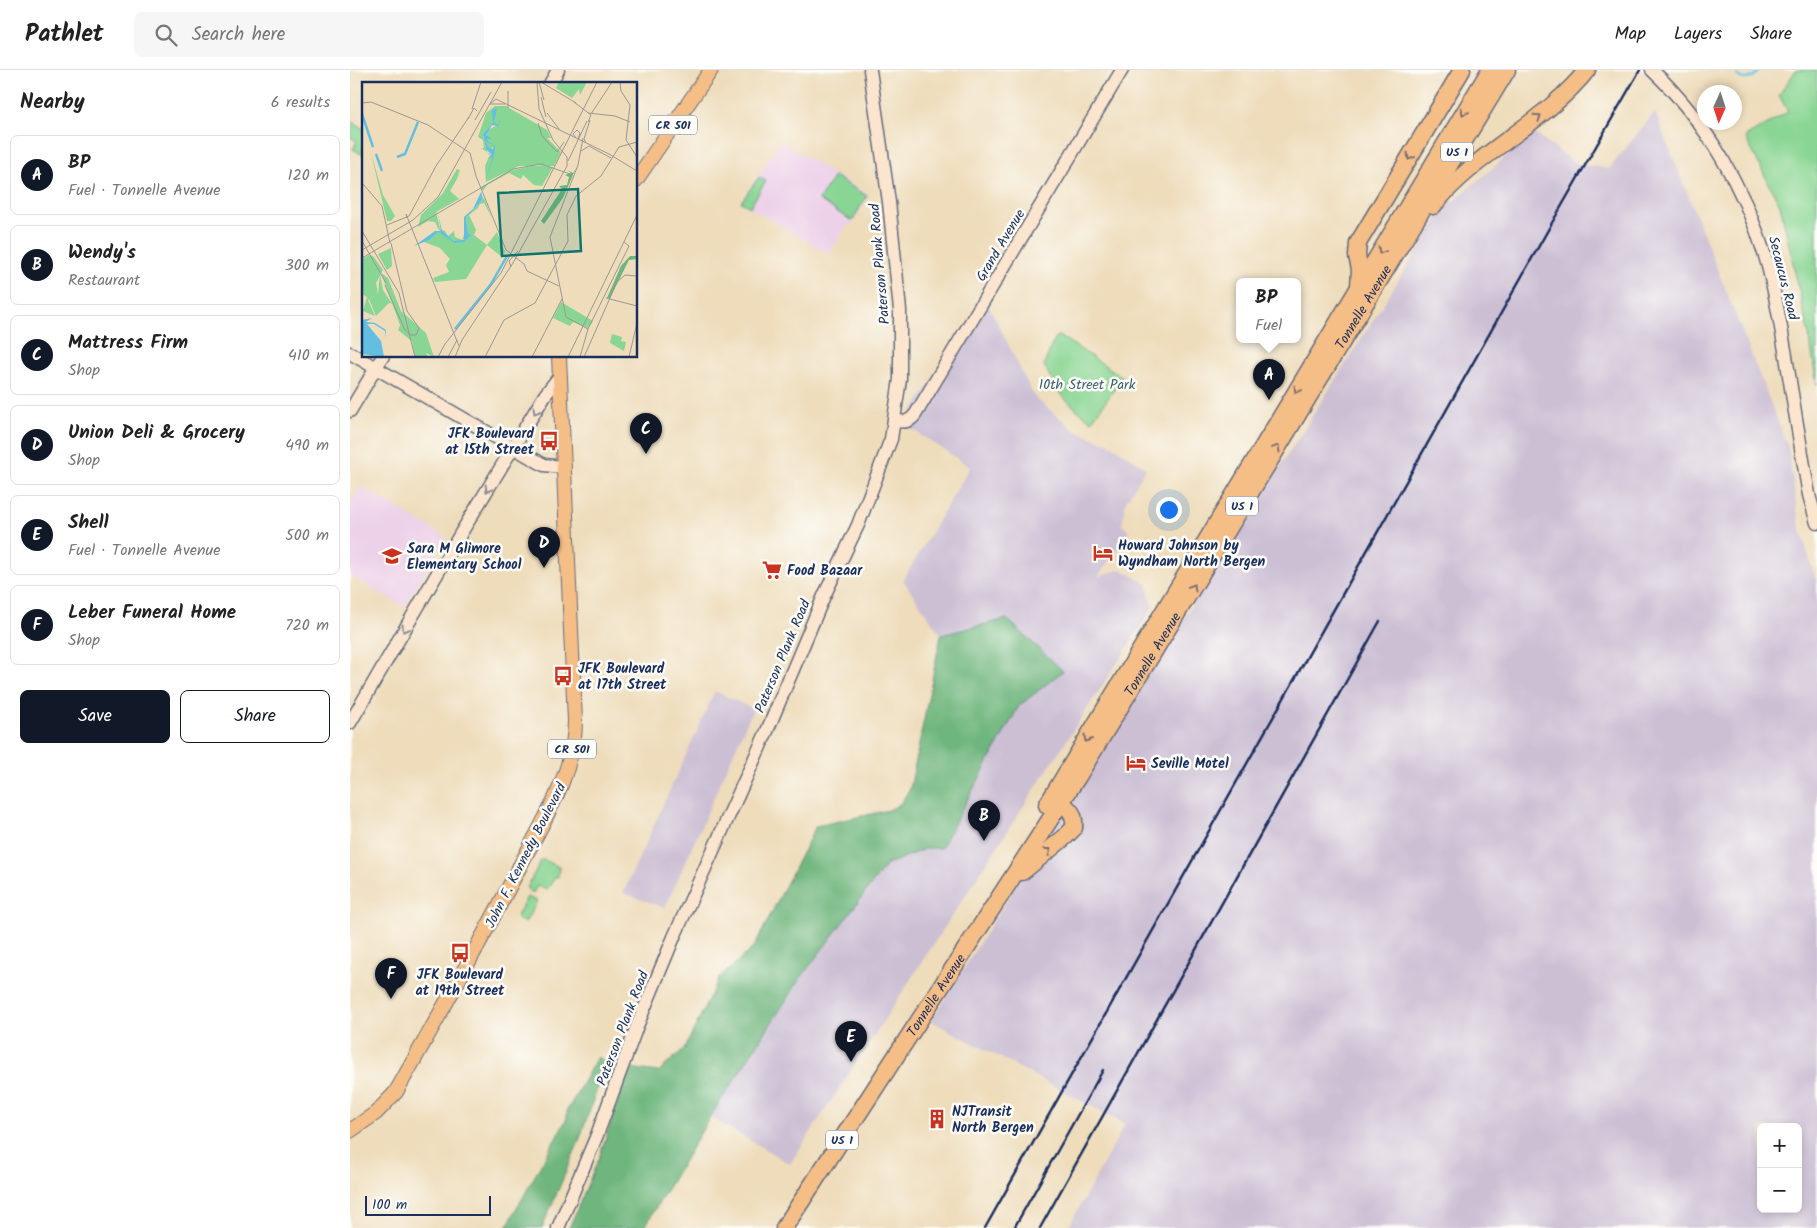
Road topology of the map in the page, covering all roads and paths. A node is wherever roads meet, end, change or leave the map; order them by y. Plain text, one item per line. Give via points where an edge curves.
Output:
1 (558, 70) edge
2 (711, 70) edge
3 (870, 70) edge
4 (1122, 70) edge
5 (1462, 70) edge
6 (1490, 70) edge
7 (1507, 70) edge
8 (1587, 70) edge
9 (1652, 70) edge
10 (551, 82) edge
11 (638, 177) edge
12 (1408, 233) junction
13 (1358, 289) junction
14 (350, 354) edge
15 (381, 358) edge
16 (559, 358) edge
17 (376, 368) junction
18 (560, 376) junction
19 (350, 411) edge
20 (895, 420) junction
21 (514, 447) junction
22 (563, 467) junction
23 (1817, 523) edge
24 (350, 723) edge
25 (1056, 800) junction
26 (1010, 882) junction
27 (350, 1131) edge
28 (558, 1228) edge
29 (771, 1228) edge
30 (784, 1228) edge

1 - 10 main road
2 - 11 main road, CR 501
3 - 20 main road, Paterson Plank Road via 900,310 900,372
4 - 20 main road, Grand Avenue via 915,414 907,422
5 -> 13 highway via 1358,243
6 -> 13 highway, Tonnelle Avenue / US 1
7 - 12 highway, Tonnelle Avenue / US 1
12 -> 8 highway via 1456,181 1564,97
9 - 23 main road, Secaucus Road via 1703,129 1740,191 1761,242 1778,314 1809,495
25 -> 12 highway, Tonnelle Avenue / US 1
13 -> 25 highway, Tonnelle Avenue / US 1
14 - 17 main road
15 - 17 main road
16 - 18 main road, John F. Kennedy Boulevard / CR 501
17 - 19 main road
17 - 21 main road
18 -> 21 main road
18 - 22 main road, John F. Kennedy Boulevard / CR 501
20 - 28 main road, Paterson Plank Road via 858,525 674,938
21 - 22 main road via 544,465
21 -> 24 main road
22 - 27 main road, John F. Kennedy Boulevard / CR 501 via 574,721 569,762 559,789 492,921 396,1092 376,1113
25 - 26 highway, Tonnelle Avenue / US 1
26 -> 25 highway via 1074,828 1074,815
25 - 29 highway, Tonnelle Avenue / US 1
26 - 30 highway, Tonnelle Avenue / US 1

